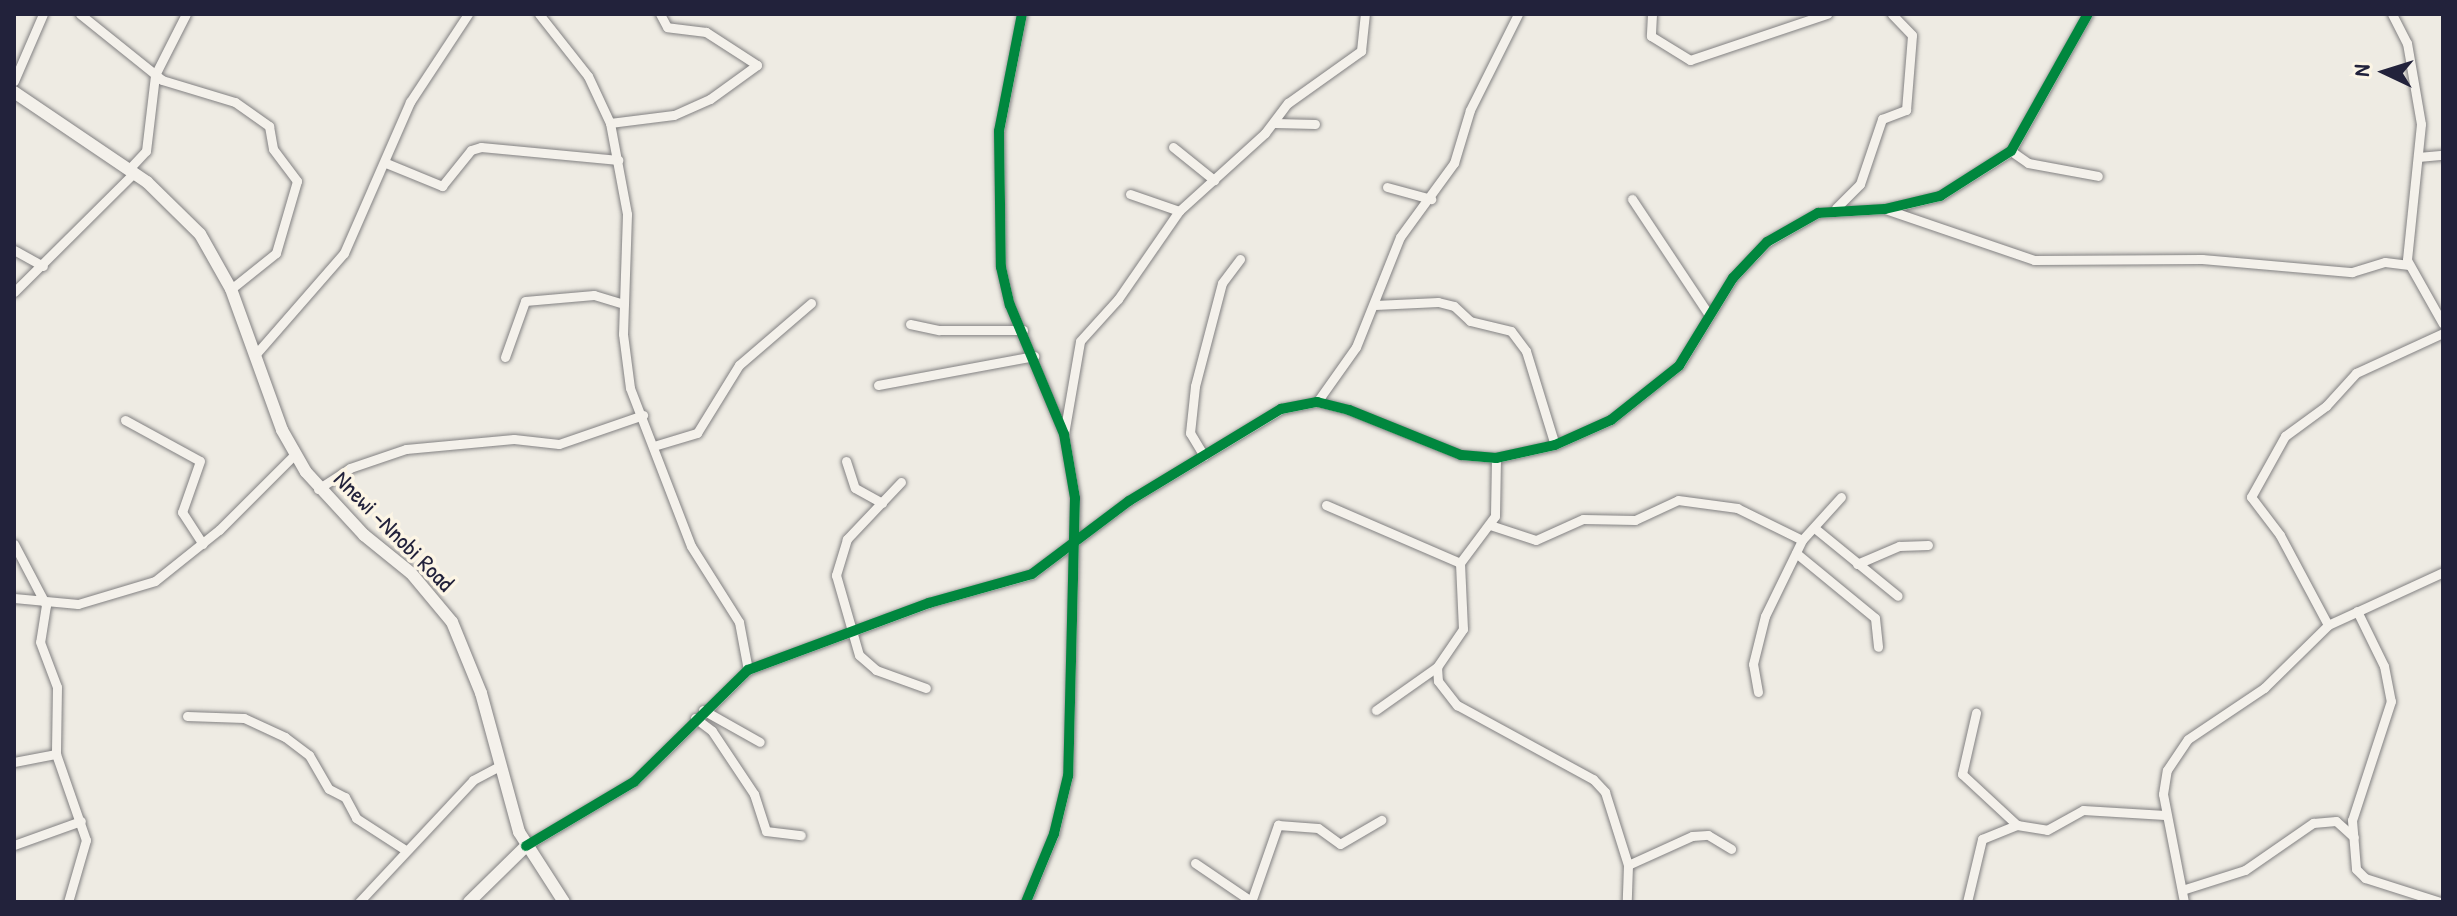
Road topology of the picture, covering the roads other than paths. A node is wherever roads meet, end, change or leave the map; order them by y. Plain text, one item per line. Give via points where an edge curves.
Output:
1 (43, 14) edge
2 (80, 14) edge
3 (186, 14) edge
4 (468, 14) edge
5 (539, 14) edge
6 (660, 14) edge
7 (1022, 14) edge
8 (1365, 14) edge
9 (1518, 14) edge
10 (1652, 14) edge
11 (1827, 14) edge
12 (1892, 14) edge
13 (2088, 14) edge
14 (2392, 14) edge
15 (155, 75) junction
16 (14, 81) edge
17 (14, 92) edge
18 (610, 123) junction
19 (1275, 123) junction
20 (1315, 124) dead end
21 (1173, 147) dead end
22 (2011, 151) junction
23 (2443, 155) edge
24 (2418, 157) junction
25 (618, 160) junction
26 (386, 163) junction
27 (132, 171) junction
28 (2098, 176) dead end
29 (1214, 180) junction
30 (1387, 187) dead end
31 (1130, 194) dead end
32 (1431, 199) junction
33 (1632, 199) dead end
34 (1885, 209) junction
35 (1834, 210) junction
36 (1179, 211) junction
37 (14, 250) edge
38 (1240, 259) dead end
39 (2409, 265) junction
40 (43, 266) junction
41 (231, 289) junction
42 (14, 292) edge
43 (811, 303) dead end
44 (624, 304) junction
45 (1375, 305) junction
46 (1709, 315) junction
47 (910, 324) dead end
48 (2443, 324) edge
49 (1023, 330) junction
50 (2443, 333) edge
51 (255, 355) junction
52 (1034, 356) junction
53 (505, 357) dead end
54 (878, 385) dead end
55 (1317, 402) junction
56 (643, 415) junction
57 (125, 420) dead end
58 (1064, 434) junction
59 (657, 445) junction
60 (1555, 445) junction
61 (295, 454) junction
62 (1204, 456) junction
63 (1496, 458) junction
64 (846, 461) dead end
65 (901, 482) dead end
66 (318, 489) junction
67 (1841, 497) dead end
68 (882, 503) junction
69 (1326, 505) dead end
70 (1490, 525) junction
71 (1817, 530) junction
72 (1802, 540) junction
73 (14, 544) edge
74 (203, 544) junction
75 (1928, 545) dead end
76 (1070, 546) junction
77 (1796, 553) junction
78 (1460, 563) junction
79 (1857, 564) junction
80 (2443, 572) edge
81 (1898, 596) dead end
82 (14, 598) edge
83 (46, 605) junction
84 (2357, 611) junction
85 (2328, 625) junction
86 (851, 634) junction
87 (1878, 647) dead end
88 (1437, 667) junction
89 (748, 670) junction
90 (926, 688) dead end
91 (1758, 692) dead end
92 (703, 710) junction
93 (1376, 710) dead end
94 (1976, 713) dead end
95 (187, 716) dead end
96 (695, 718) junction
97 (760, 742) dead end
98 (56, 754) junction
99 (14, 762) edge
100 (499, 766) junction
101 (2165, 815) junction
102 (1381, 820) dead end
103 (81, 821) junction
104 (2017, 825) junction
105 (801, 835) dead end
106 (2354, 837) junction
107 (14, 845) edge
108 (526, 846) junction
109 (404, 849) junction
110 (1731, 849) dead end
111 (1195, 863) dead end
112 (1628, 865) junction
113 (2182, 890) junction
114 (1251, 901) edge
115 (68, 902) edge
116 (359, 902) edge
117 (469, 902) edge
118 (564, 902) edge
119 (1026, 902) edge
120 (1627, 902) edge
121 (1967, 902) edge
122 (2184, 902) edge
123 (2440, 902) edge

1 - 16 street
2 - 15 street via 130,48
3 - 15 street
4 - 26 street via 410,102
5 - 18 street via 588,76
6 - 18 street via 667,27 706,32 757,65 685,111
7 - 49 street via 1002,100 997,162 1004,289
8 - 19 street via 1361,51 1301,92
9 - 32 street via 1470,110 1454,163
10 - 11 street via 1651,36 1690,60
12 - 35 street via 1912,35 1906,110 1882,119 1860,184
13 - 22 street
14 - 24 street via 2407,43 2421,124
15 - 27 street via 149,143
15 - 41 street via 252,110 269,126 273,149 297,176 276,253
17 - 27 main road, Nnewi -Nnobi Road
18 - 25 street
19 - 20 street
19 - 29 street
21 - 29 street
22 - 28 street via 2028,163
22 - 34 street via 1940,196
23 - 24 street
24 - 39 street
25 - 26 street via 481,147 471,150 442,186
25 - 44 street via 627,214
26 - 51 street via 344,253
27 - 40 street
27 - 41 main road, Nnewi -Nnobi Road via 177,206
29 - 36 street
30 - 32 street
31 - 36 street
32 - 45 street via 1400,237
33 - 46 street
34 - 35 street
34 - 39 street via 2034,260 2202,259 2352,272 2385,262
35 - 46 street via 1767,242
36 - 58 street via 1118,299 1080,341
37 - 40 street
38 - 62 street via 1222,283 1195,386 1190,433
39 - 48 street
40 - 42 street
41 - 51 main road, Nnewi -Nnobi Road
43 - 59 street via 739,365 697,433
44 - 53 street via 594,295 525,301
44 - 56 street via 625,363
45 - 55 street via 1330,391
45 - 60 street via 1438,302 1454,306 1470,321 1511,331 1533,367
46 - 60 street via 1679,366 1652,393
47 - 49 street via 939,330
49 - 52 street
50 - 85 street via 2356,373 2326,406 2285,436 2251,497 2280,535
51 - 61 main road, Nnewi -Nnobi Road
52 - 54 street
52 - 58 street
55 - 62 street via 1281,409
55 - 63 street via 1461,455
56 - 59 street
56 - 66 street via 559,444 514,439 406,449 350,468
57 - 74 street via 200,461 182,512
58 - 76 street via 1075,498
59 - 89 street via 691,546 739,622
60 - 63 street
61 - 66 main road, Nnewi -Nnobi Road
61 - 74 street
62 - 76 street
63 - 70 street via 1499,496
64 - 68 street via 855,488
65 - 68 street
66 - 100 main road, Nnewi -Nnobi Road via 411,573 452,622 481,693
67 - 71 street
68 - 86 street via 847,539 835,566
69 - 78 street
70 - 72 street via 1536,540 1583,519 1635,520 1678,500 1737,508
70 - 78 street
71 - 72 street
71 - 79 street
72 - 77 street
73 - 83 street
74 - 83 street via 155,581 78,604
75 - 79 street via 1899,546
76 - 86 street via 1022,578 929,603
76 - 119 street via 1068,776 1050,846
77 - 87 street via 1875,618
77 - 91 street via 1765,616 1753,664
78 - 88 street via 1463,629
79 - 81 street
80 - 84 street
82 - 83 street
83 - 98 street via 40,642 57,687
84 - 85 street
84 - 106 street via 2384,666 2391,701 2352,820
85 - 101 street via 2264,688 2188,739 2163,779
86 - 89 street
86 - 90 street via 866,663
88 - 93 street
88 - 112 street via 1438,681 1457,705 1593,779 1605,792
89 - 92 street
92 - 96 street
92 - 97 street
94 - 104 street via 1962,774
95 - 109 street via 244,718 285,737 309,755 329,789 345,797 356,818
96 - 105 street via 712,731 754,794 766,831 782,838
96 - 108 street via 634,782
98 - 99 street
98 - 103 street
100 - 108 main road, Nnewi -Nnobi Road
100 - 109 street via 473,780
101 - 104 street via 2083,810 2047,830
101 - 113 street
102 - 114 street via 1340,844 1318,828 1278,825
103 - 107 street
103 - 115 street via 85,850
104 - 121 street via 1982,839
106 - 113 street via 2336,821 2313,823 2245,870
106 - 123 street via 2358,876
108 - 117 main road
108 - 118 main road, Nnewi -Nnobi Road
109 - 116 street
110 - 112 street via 1718,838 1692,836
111 - 114 street
112 - 120 street
113 - 122 street

